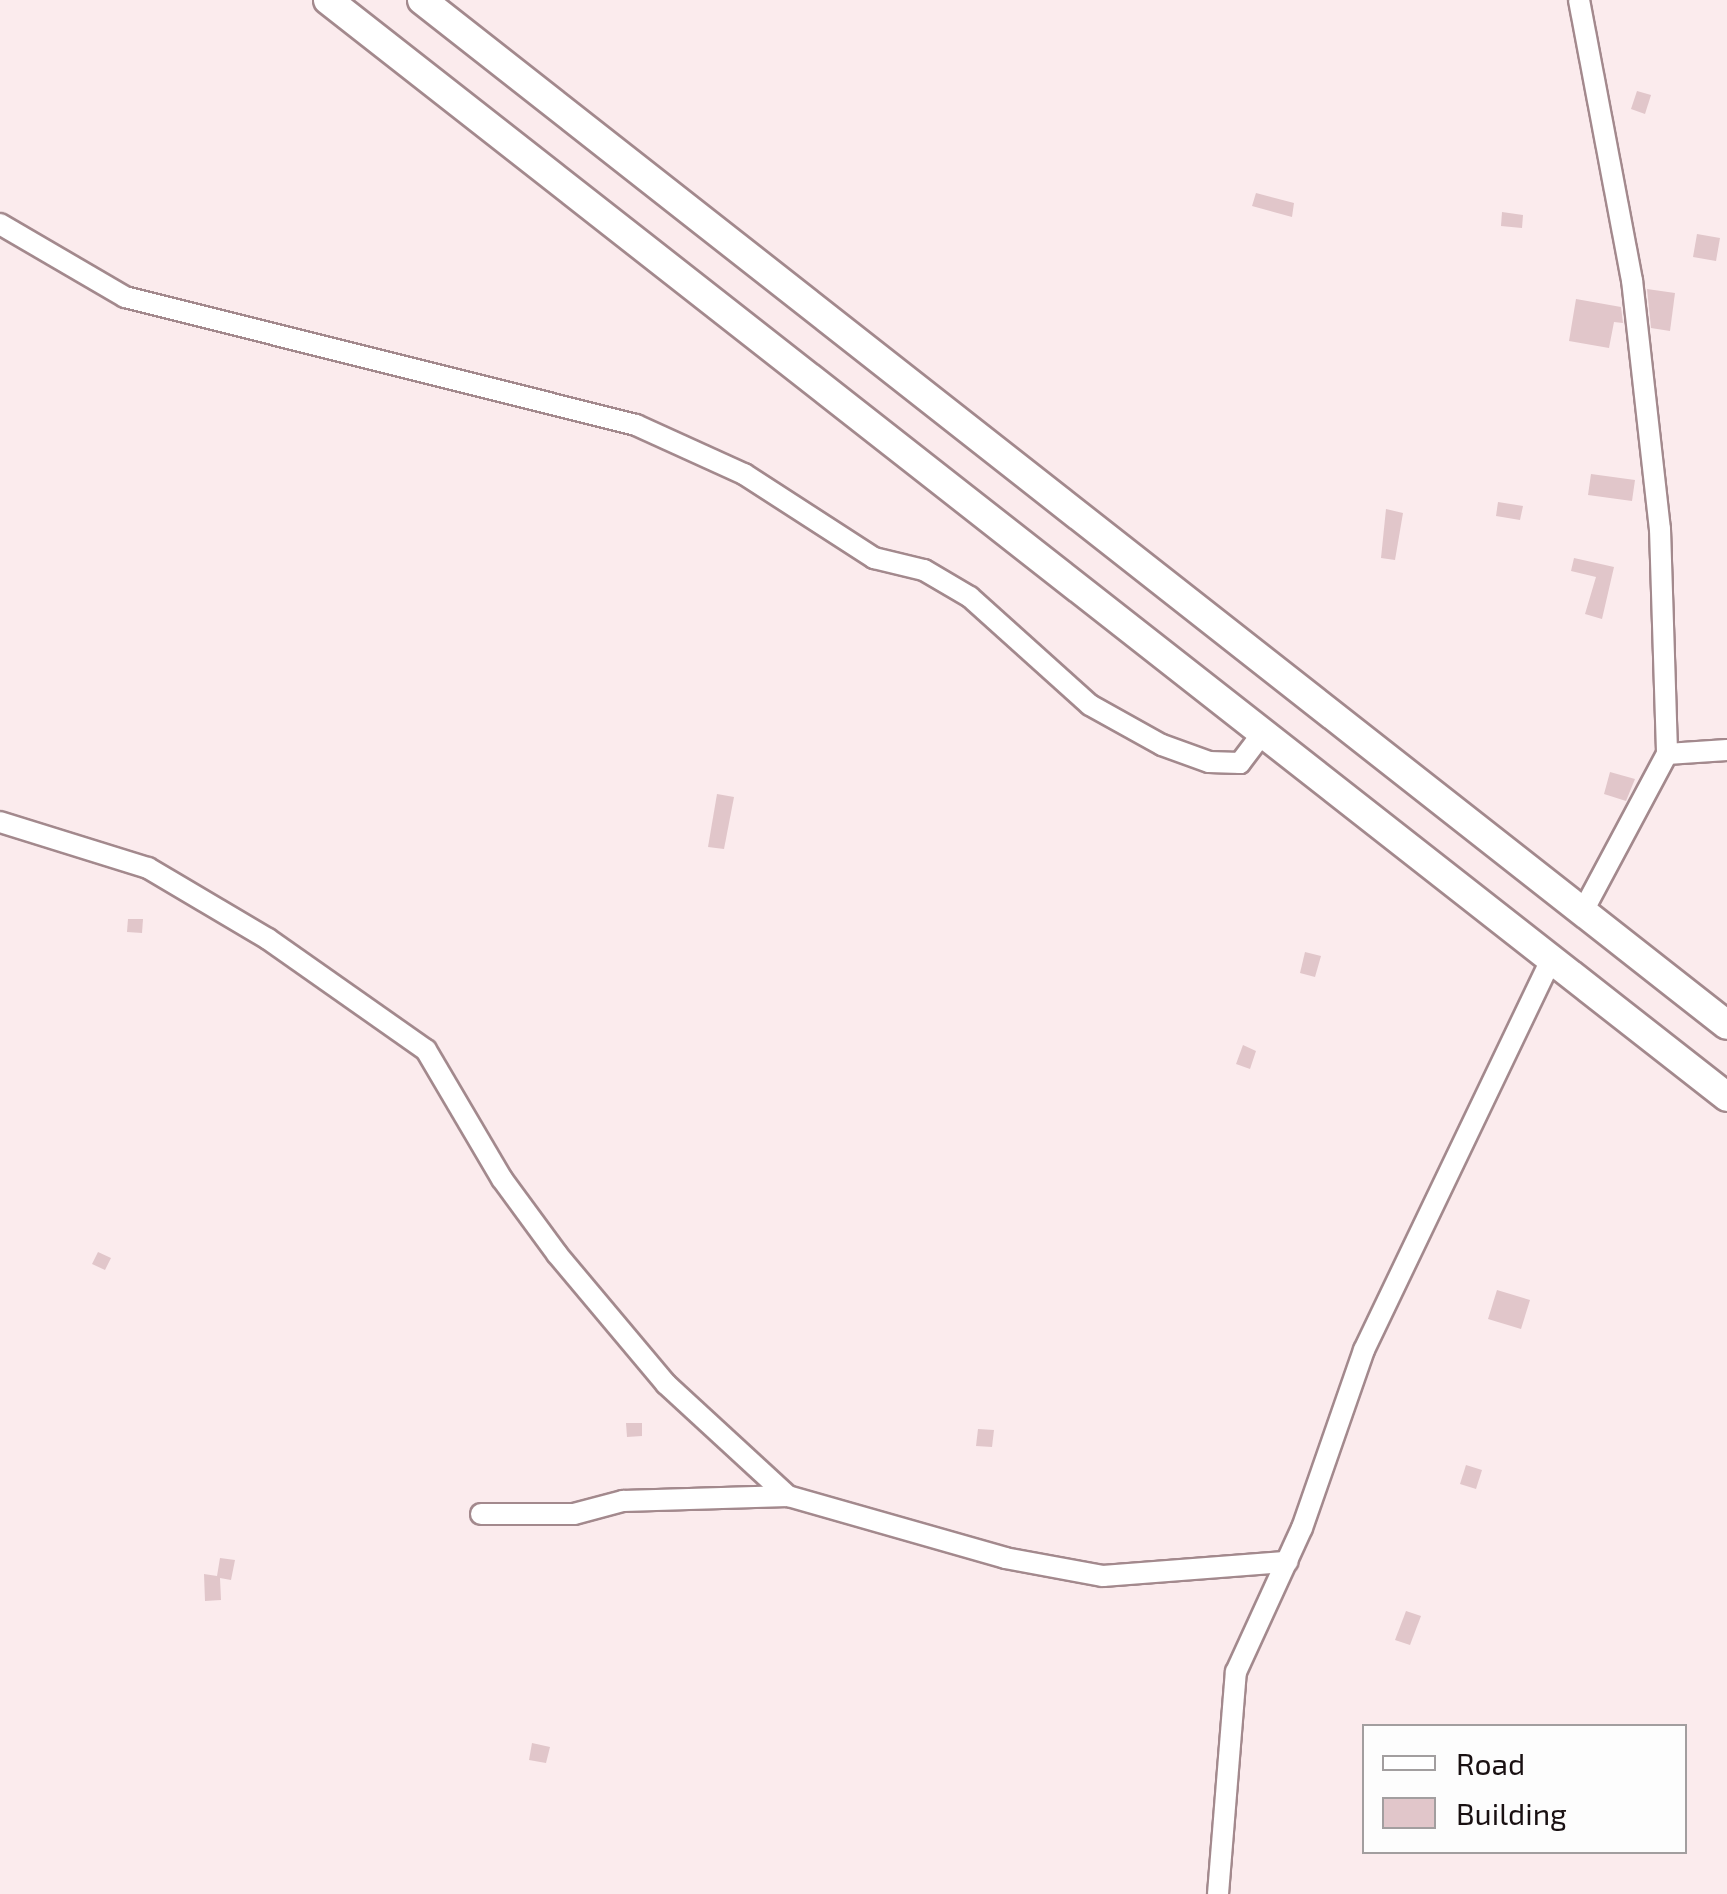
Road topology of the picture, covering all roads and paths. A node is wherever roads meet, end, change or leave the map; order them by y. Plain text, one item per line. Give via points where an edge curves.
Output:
1 (328, 0) edge
2 (422, 0) edge
3 (1579, 0) edge
4 (0, 224) edge
5 (1264, 733) junction
6 (1727, 750) edge
7 (1667, 754) junction
8 (0, 822) edge
9 (1582, 913) junction
10 (1551, 959) junction
11 (1727, 1026) edge
12 (1727, 1096) edge
13 (788, 1496) junction
14 (481, 1514) dead end
15 (1287, 1562) junction
16 (1218, 1894) edge

1 - 5 street
2 - 9 street
3 - 7 street via 1632,280 1660,530
4 - 5 street via 125,297 636,425 744,474 874,558 924,570 970,597 1090,704 1162,745 1209,762 1240,762
5 - 10 street
6 - 7 street
7 - 9 street
8 - 13 street via 148,868 268,939 426,1050 502,1179 557,1254 666,1384
9 - 11 street
10 - 12 street
10 - 15 street via 1364,1350
13 - 14 street via 623,1500 574,1514
13 - 15 street via 1004,1558 1103,1576
15 - 16 street via 1236,1672

